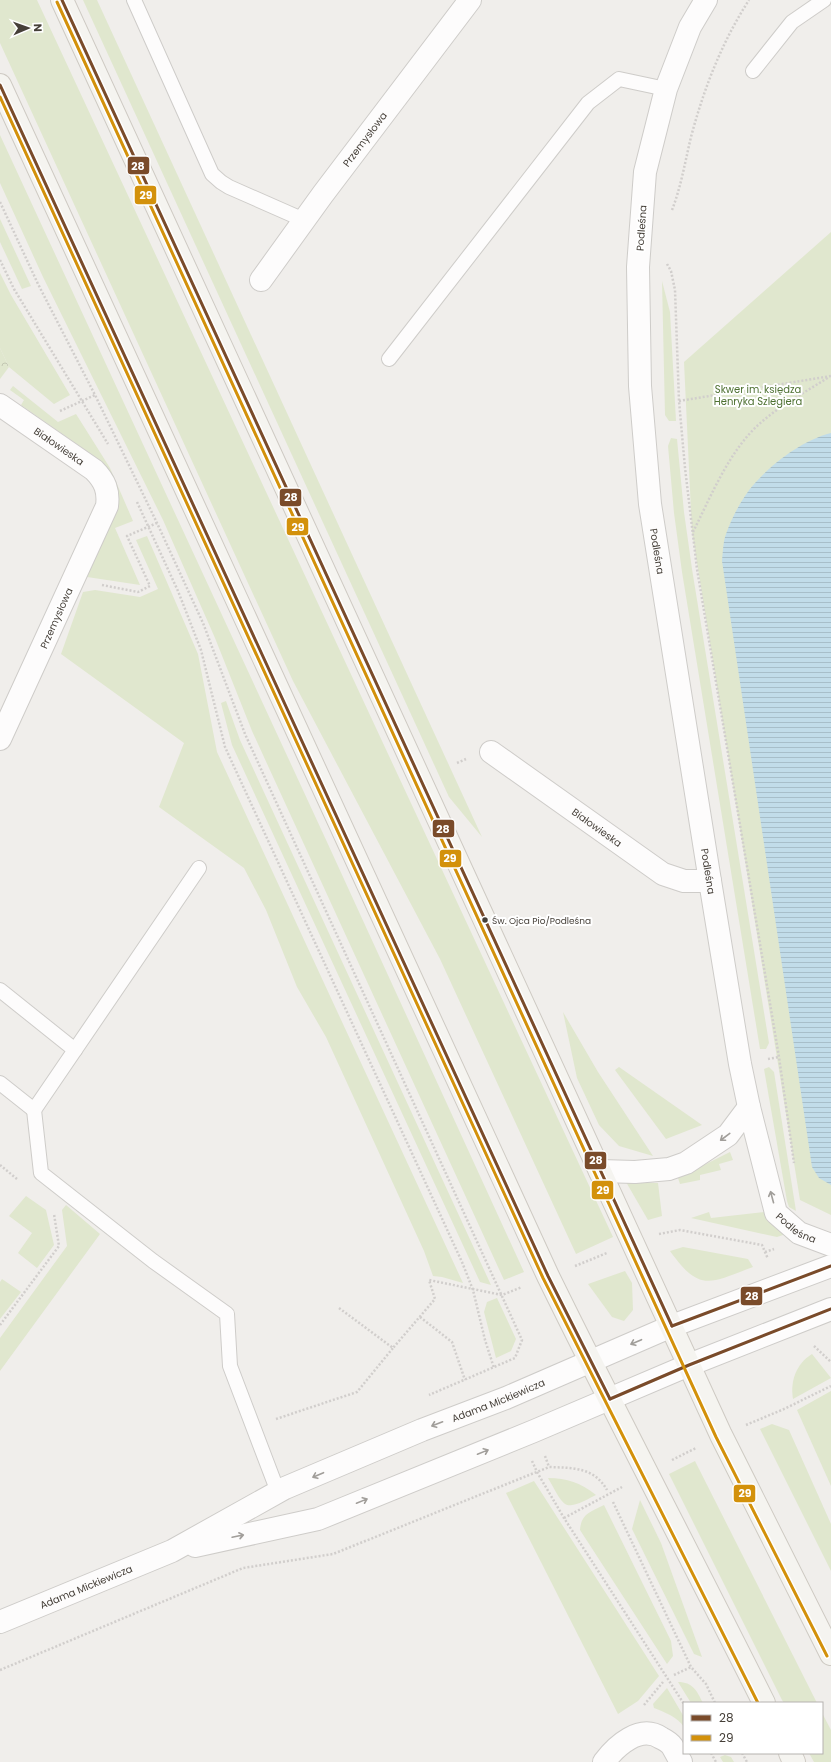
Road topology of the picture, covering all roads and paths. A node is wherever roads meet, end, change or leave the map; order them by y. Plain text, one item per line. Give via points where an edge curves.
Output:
1 (62, 0) edge
2 (134, 0) edge
3 (470, 0) edge
4 (706, 0) edge
5 (749, 0) edge
6 (824, 0) edge
7 (753, 71) dead end
8 (0, 85) edge
9 (666, 89) junction
10 (678, 193) dead end
11 (0, 202) edge
12 (304, 220) junction
13 (0, 260) edge
14 (261, 280) dead end
15 (675, 290) dead end
16 (389, 359) dead end
17 (830, 376) edge
18 (95, 395) junction
19 (81, 401) junction
20 (679, 401) junction
21 (0, 405) edge
22 (71, 406) dead end
23 (110, 448) dead end
24 (108, 496) joint
25 (135, 499) dead end
26 (157, 523) junction
27 (148, 527) junction
28 (692, 532) junction
29 (73, 580) junction
30 (0, 739) edge
31 (491, 752) dead end
32 (199, 868) dead end
33 (710, 881) junction
34 (0, 990) edge
35 (74, 1050) junction
36 (0, 1083) edge
37 (749, 1107) junction
38 (34, 1110) junction
39 (0, 1165) edge
40 (795, 1170) dead end
41 (600, 1171) junction
42 (18, 1180) dead end
43 (53, 1210) dead end
44 (656, 1234) dead end
45 (831, 1245) edge
46 (612, 1251) dead end
47 (765, 1252) dead end
48 (580, 1264) dead end
49 (831, 1266) edge
50 (524, 1286) dead end
51 (474, 1290) junction
52 (502, 1295) junction
53 (339, 1308) dead end
54 (831, 1309) edge
55 (420, 1317) junction
56 (0, 1325) edge
57 (672, 1326) junction
58 (810, 1342) dead end
59 (393, 1348) junction
60 (506, 1362) dead end
61 (590, 1362) junction
62 (831, 1362) edge
63 (689, 1365) junction
64 (496, 1374) dead end
65 (465, 1380) dead end
66 (831, 1386) edge
67 (610, 1399) junction
68 (253, 1427) junction
69 (721, 1435) junction
70 (530, 1456) dead end
71 (537, 1472) junction
72 (648, 1473) junction
73 (607, 1490) dead end
74 (278, 1492) junction
75 (613, 1502) dead end
76 (564, 1518) junction
77 (172, 1551) junction
78 (0, 1622) edge
79 (831, 1654) edge
80 (691, 1667) junction
81 (0, 1670) edge
82 (674, 1675) dead end
83 (683, 1702) edge
84 (715, 1702) edge
85 (763, 1702) edge
86 (604, 1762) edge
87 (681, 1762) edge

1 - 41 main road
2 - 12 lane via 212,174 229,187
3 - 12 street, Przemysłowa
4 - 9 street, Podleśna via 690,27
5 - 10 path via 733,24 704,91
6 - 7 lane via 792,22
8 - 61 main road via 548,1276
9 - 16 lane via 620,78 588,103
9 - 33 street, Podleśna via 645,172 638,267 640,386 650,504
11 - 18 path via 38,284
12 - 14 street, Przemysłowa
13 - 19 path via 14,289
15 - 20 path
17 - 20 path
17 - 28 path via 755,428 721,476
18 - 19 path
18 - 26 path
19 - 22 path
19 - 23 path
20 - 28 path
21 - 24 street, Białowieska via 94,470
24 - 29 street, Przemysłowa via 107,506
25 - 27 path
26 - 27 path
26 - 52 path via 203,623 245,734
27 - 29 path via 127,536 150,586 138,592
27 - 51 path via 178,591 201,650 225,747
28 - 40 path via 779,1057
29 - 30 street, Przemysłowa
31 - 33 street, Białowieska via 663,874 684,881
32 - 35 lane
33 - 37 street, Podleśna
34 - 35 lane
35 - 38 lane
36 - 38 lane
37 -> 41 street via 728,1135 686,1163 669,1169
45 -> 37 street, Podleśna via 799,1233 776,1213
38 - 68 lane via 41,1173 153,1261 227,1314 230,1366
39 - 42 path
41 - 57 main road
43 - 56 path via 59,1246
44 - 47 path via 680,1230 762,1245
46 - 48 path
49 - 57 street, Adama Mickiewicza
50 - 52 path
51 - 52 path
51 - 55 path via 429,1280 434,1299
51 - 64 path via 485,1340
52 - 60 path via 522,1340 515,1358
53 - 59 path
54 - 63 street, Adama Mickiewicza
55 - 59 path
55 - 65 path via 452,1342
57 -> 61 street, Adama Mickiewicza
57 - 63 main road
58 - 62 path
59 - 68 path via 357,1392
61 - 67 main road
61 -> 74 street, Adama Mickiewicza
63 - 67 street, Adama Mickiewicza
63 - 69 main road
66 - 69 path
67 - 72 main road
77 -> 67 street, Adama Mickiewicza via 318,1519
68 - 74 lane
69 - 72 path
69 - 79 main road
70 - 71 path
71 - 73 path via 549,1467 584,1471 595,1475
71 - 76 path
71 - 81 path via 333,1554 243,1568
72 - 76 path
72 - 85 main road
74 - 77 street, Adama Mickiewicza
75 - 80 path
76 - 83 path
77 - 78 street, Adama Mickiewicza
80 - 82 path
80 - 84 path via 706,1684
86 - 87 street via 614,1748 644,1733 658,1736 671,1744

